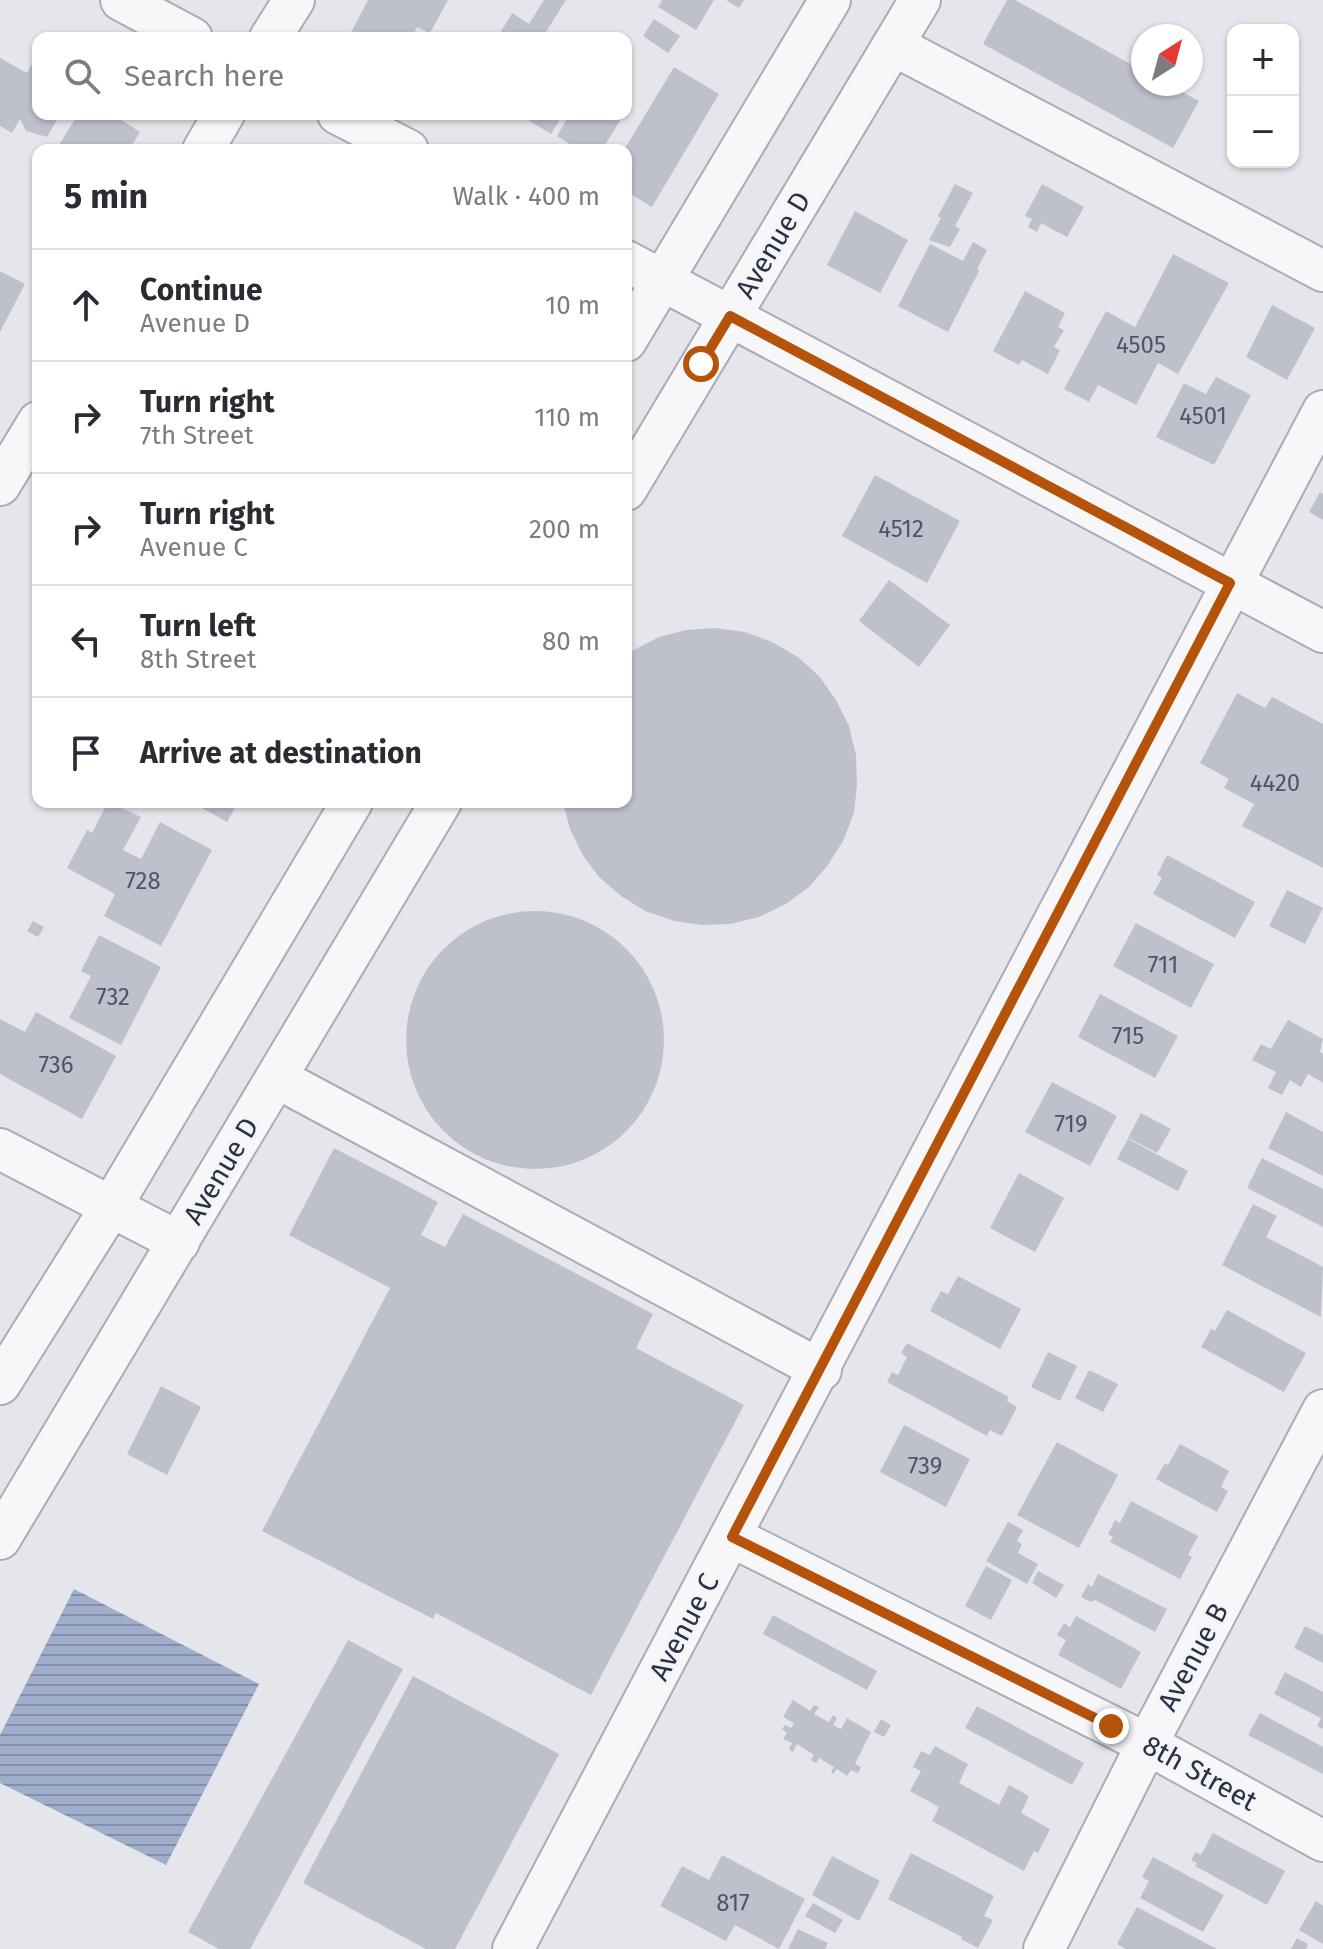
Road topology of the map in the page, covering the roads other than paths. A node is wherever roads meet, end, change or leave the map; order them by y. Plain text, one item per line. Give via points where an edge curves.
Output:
1 (121, 0) edge
2 (294, 0) edge
3 (830, 0) edge
4 (920, 0) edge
5 (181, 32) edge
6 (274, 32) edge
7 (893, 45) junction
8 (220, 120) edge
9 (350, 120) edge
10 (206, 144) edge
11 (396, 144) edge
12 (632, 264) edge
13 (1323, 271) edge
14 (663, 279) junction
15 (730, 316) junction
16 (632, 331) edge
17 (1323, 411) edge
18 (32, 432) edge
19 (632, 480) edge
20 (0, 485) edge
21 (1230, 583) junction
22 (1323, 632) edge
23 (348, 808) edge
24 (437, 808) edge
25 (277, 1078) junction
26 (0, 1149) edge
27 (111, 1207) junction
28 (179, 1242) junction
29 (821, 1370) junction
30 (0, 1384) edge
31 (1323, 1410) edge
32 (732, 1537) junction
33 (0, 1539) edge
34 (1147, 1744) junction
35 (1323, 1841) edge
36 (513, 1949) edge
37 (1044, 1949) edge

1 - 5 street
2 - 6 street
3 - 14 street
4 - 7 street, Avenue D
7 - 13 street
7 - 15 street, Avenue D
8 - 10 street
9 - 11 street
12 - 14 street
14 - 15 street
14 - 16 street
15 - 19 street, Avenue D
15 - 21 street
17 - 21 street, Avenue C
18 - 20 street
21 - 22 street
21 - 29 street, Avenue C
23 - 27 street
24 - 25 street, Avenue D
25 - 28 street, Avenue D
25 - 29 street
26 - 27 street
27 - 28 street
27 - 30 street
28 - 33 street, Avenue D
29 - 32 street, Avenue C
31 - 34 street, Avenue B
32 - 34 street, 8th Street
32 - 36 street, Avenue C
34 - 35 street, 8th Street
34 - 37 street, Avenue B

